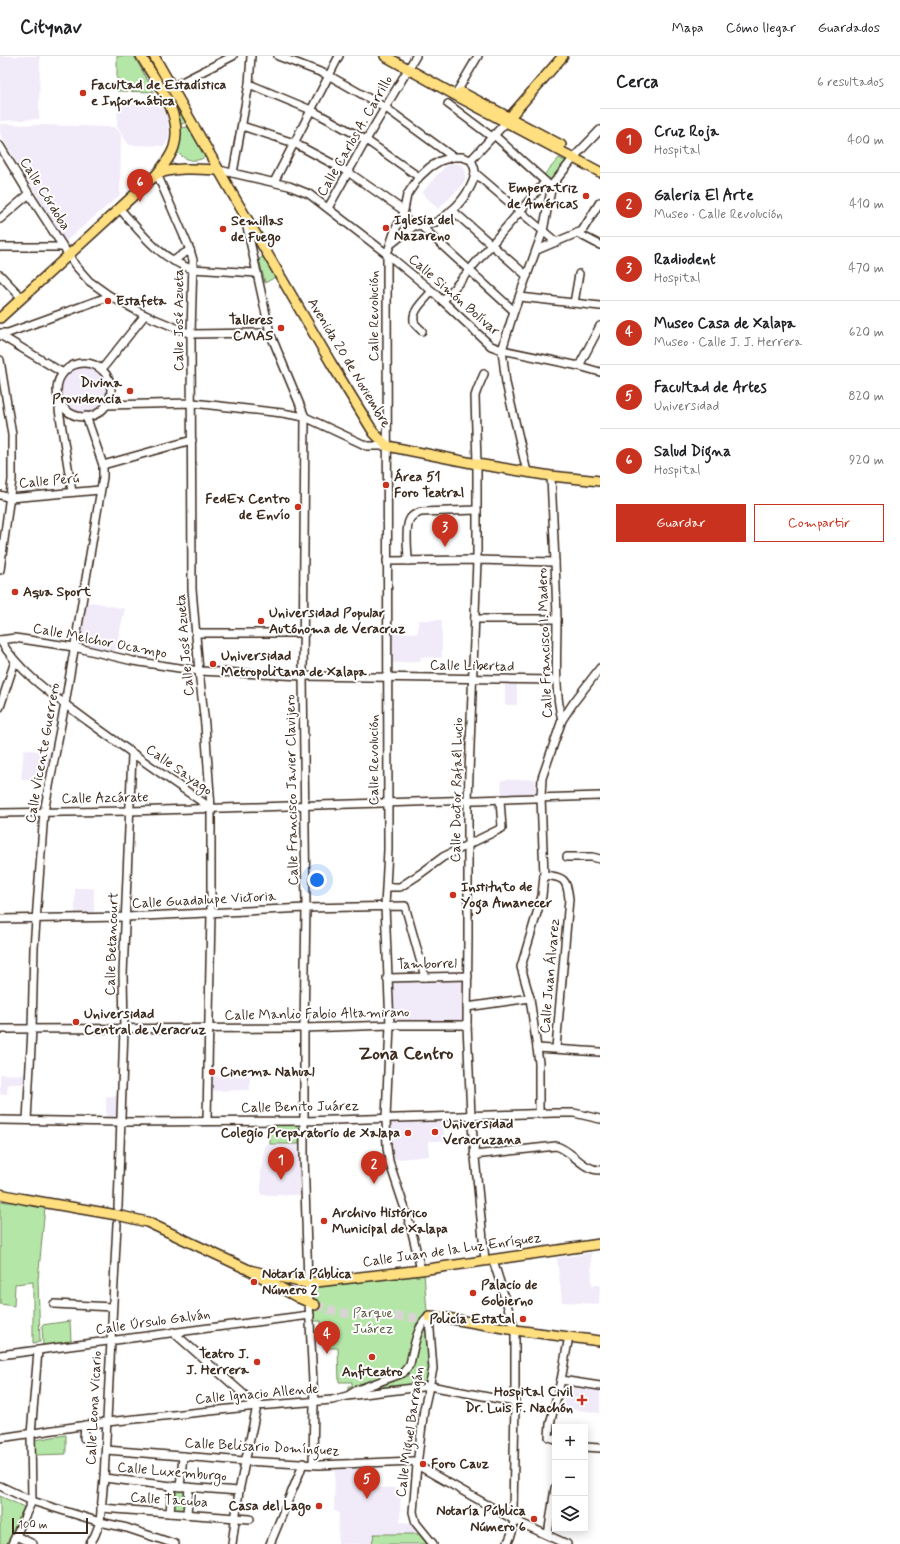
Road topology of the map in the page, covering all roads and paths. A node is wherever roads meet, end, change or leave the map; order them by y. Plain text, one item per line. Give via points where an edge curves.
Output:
1 (140, 56) edge
2 (154, 56) edge
3 (233, 56) edge
4 (251, 56) edge
5 (278, 56) edge
6 (339, 56) edge
7 (385, 56) edge
8 (397, 56) edge
9 (478, 56) edge
10 (562, 56) edge
11 (412, 63) edge
12 (328, 76) junction
13 (249, 84) junction
14 (172, 87) junction
15 (456, 93) junction
16 (448, 104) dead end
17 (386, 108) junction
18 (311, 110) junction
19 (508, 120) junction
20 (192, 123) junction
21 (242, 126) junction
22 (600, 130) edge
23 (176, 132) junction
24 (493, 136) junction
25 (366, 140) junction
26 (294, 143) junction
27 (0, 146) edge
28 (208, 152) junction
29 (171, 154) junction
30 (575, 156) junction
31 (453, 157) junction
32 (471, 160) junction
33 (600, 165) edge
34 (186, 169) junction
35 (197, 169) junction
36 (219, 170) junction
37 (348, 172) junction
38 (600, 172) edge
39 (233, 173) junction
40 (475, 173) junction
41 (157, 174) junction
42 (419, 177) junction
43 (274, 182) junction
44 (545, 182) junction
45 (552, 185) junction
46 (229, 188) junction
47 (29, 194) junction
48 (600, 202) edge
49 (328, 208) junction
50 (120, 209) junction
51 (452, 210) junction
52 (519, 211) junction
53 (403, 212) junction
54 (244, 214) junction
55 (0, 219) edge
56 (418, 226) junction
57 (543, 231) junction
58 (577, 233) junction
59 (556, 242) junction
60 (492, 244) junction
61 (390, 245) junction
62 (600, 245) edge
63 (0, 247) edge
64 (190, 250) junction
65 (537, 250) junction
66 (66, 251) junction
67 (388, 254) junction
68 (174, 261) junction
69 (192, 270) junction
70 (469, 270) junction
71 (257, 273) junction
72 (579, 274) dead end
73 (0, 275) edge
74 (527, 276) junction
75 (432, 291) junction
76 (110, 296) junction
77 (520, 297) junction
78 (22, 298) junction
79 (443, 301) junction
80 (574, 303) junction
81 (600, 306) edge
82 (514, 311) junction
83 (146, 314) junction
84 (0, 318) edge
85 (600, 326) edge
86 (422, 331) dead end
87 (270, 333) junction
88 (0, 334) edge
89 (191, 334) junction
90 (502, 350) junction
91 (0, 360) edge
92 (579, 366) junction
93 (102, 369) junction
94 (600, 372) edge
95 (63, 373) junction
96 (484, 374) dead end
97 (60, 403) junction
98 (192, 403) junction
99 (106, 405) junction
100 (86, 416) junction
101 (305, 417) junction
102 (192, 440) junction
103 (387, 446) junction
104 (477, 464) junction
105 (103, 465) junction
106 (528, 472) junction
107 (551, 476) junction
108 (600, 481) edge
109 (100, 490) junction
110 (72, 492) junction
111 (0, 495) edge
112 (10, 498) junction
113 (477, 510) junction
114 (477, 560) junction
115 (387, 561) junction
116 (408, 561) junction
117 (555, 562) junction
118 (0, 570) edge
119 (475, 619) junction
120 (557, 620) junction
121 (196, 633) junction
122 (305, 633) junction
123 (0, 640) edge
124 (74, 647) junction
125 (15, 661) junction
126 (600, 668) edge
127 (199, 671) junction
128 (303, 676) junction
129 (387, 678) junction
130 (472, 679) junction
131 (557, 680) junction
132 (65, 704) junction
133 (0, 707) edge
134 (562, 720) junction
135 (132, 754) junction
136 (600, 796) edge
137 (541, 797) junction
138 (468, 800) junction
139 (500, 800) junction
140 (387, 802) junction
141 (304, 805) junction
142 (211, 808) junction
143 (130, 811) junction
144 (44, 812) junction
145 (0, 813) edge
146 (468, 844) junction
147 (567, 857) dead end
148 (600, 859) edge
149 (544, 875) junction
150 (387, 887) junction
151 (385, 906) junction
152 (306, 908) junction
153 (212, 913) junction
154 (126, 917) junction
155 (37, 918) junction
156 (0, 919) edge
157 (468, 976) junction
158 (425, 977) junction
159 (387, 978) junction
160 (530, 998) junction
161 (467, 1007) junction
162 (390, 1025) junction
163 (466, 1025) junction
164 (124, 1028) junction
165 (208, 1028) junction
166 (304, 1028) junction
167 (0, 1029) edge
168 (32, 1029) junction
169 (538, 1048) junction
170 (556, 1048) junction
171 (600, 1052) edge
172 (539, 1114) junction
173 (471, 1116) junction
174 (386, 1118) junction
175 (600, 1119) edge
176 (0, 1120) edge
177 (27, 1120) junction
178 (207, 1121) junction
179 (223, 1121) junction
180 (304, 1121) junction
181 (121, 1122) junction
182 (223, 1130) dead end
183 (474, 1155) junction
184 (600, 1170) edge
185 (0, 1194) edge
186 (118, 1207) dead end
187 (117, 1224) dead end
188 (600, 1244) edge
189 (489, 1260) junction
190 (249, 1270) junction
191 (421, 1270) junction
192 (308, 1283) junction
193 (54, 1304) dead end
194 (312, 1304) junction
195 (112, 1307) junction
196 (310, 1315) junction
197 (425, 1318) junction
198 (515, 1330) junction
199 (173, 1332) junction
200 (569, 1336) junction
201 (110, 1340) junction
202 (600, 1341) edge
203 (38, 1351) junction
204 (0, 1355) edge
205 (561, 1380) junction
206 (430, 1386) junction
207 (600, 1386) edge
208 (347, 1396) junction
209 (314, 1402) junction
210 (515, 1402) junction
211 (257, 1406) junction
212 (106, 1422) junction
213 (85, 1425) junction
214 (31, 1434) junction
215 (0, 1438) edge
216 (84, 1438) dead end
217 (552, 1438) edge
218 (588, 1447) edge
219 (600, 1448) edge
220 (106, 1450) junction
221 (183, 1456) junction
222 (244, 1461) junction
223 (303, 1463) junction
224 (313, 1464) junction
225 (417, 1465) junction
226 (104, 1478) junction
227 (0, 1486) edge
228 (172, 1486) junction
229 (180, 1487) junction
230 (189, 1487) junction
231 (239, 1491) junction
232 (554, 1496) edge
233 (32, 1501) junction
234 (101, 1508) junction
235 (170, 1513) junction
236 (187, 1514) junction
237 (235, 1518) junction
238 (250, 1519) dead end
239 (514, 1520) junction
240 (100, 1522) junction
241 (548, 1535) junction
242 (16, 1536) junction
243 (12, 1544) edge
244 (33, 1544) edge
245 (90, 1544) edge
246 (175, 1544) edge
247 (232, 1544) edge
248 (270, 1544) edge
249 (433, 1544) edge
250 (507, 1544) edge
251 (567, 1544) edge

1 - 23 main road via 170,107
2 - 14 main road
3 - 14 street
4 - 13 street
5 - 12 street
6 - 12 street
7 - 11 main road
8 - 11 main road
9 - 15 street
10 - 19 main road
11 - 15 main road
11 - 17 street, Calle Carlos A. Carrillo
12 - 17 street
12 - 18 street
13 - 18 street
13 - 21 street
14 - 20 main road
15 - 19 main road
16 - 24 street
17 - 25 street, Calle Carlos A. Carrillo
17 - 31 street
18 - 25 street
18 - 26 street
19 - 24 street
19 - 30 main road
20 - 23 main road via 180,127
20 - 28 main road
21 - 26 street
21 - 39 street
22 - 30 street
23 - 29 main road
24 - 32 street
24 - 44 street
25 - 37 street, Calle Carlos A. Carrillo
25 - 42 street
26 - 37 street
26 - 43 street
27 - 47 street, Calle Córdoba
28 - 35 main road via 206,159
28 - 36 main road, Avenida 20 de Noviembre
29 - 34 main road via 175,163
29 - 41 main road
30 - 33 main road
30 - 38 main road
30 - 45 street
31 - 32 street
31 - 42 street, Calle Revolución via 440,161
32 - 40 street
34 - 35 main road
34 - 41 main road via 166,170
35 - 36 main road
35 - 46 main road, Avenida 20 de Noviembre via 218,178
36 - 39 street, Calle Simón Bolívar
36 - 46 main road, Avenida 20 de Noviembre
37 - 49 street, Calle Carlos A. Carrillo
37 - 53 street
39 - 43 street, Calle Simón Bolívar
40 - 51 street via 471,186
40 - 52 street
41 - 50 main road
41 - 64 street, Calle José Azueta
42 - 53 street, Calle Revolución via 407,195
43 - 49 street, Calle Simón Bolívar via 299,189
44 - 45 street
44 - 52 street
45 - 57 street
46 - 54 main road, Avenida 20 de Noviembre
47 - 55 street
47 - 66 street, Calle Córdoba
48 - 58 street via 582,231
49 - 67 street, Calle Simón Bolívar
50 - 66 main road
50 - 68 street via 154,247
51 - 56 street via 434,223
51 - 60 street
52 - 57 street
52 - 60 street
53 - 56 street via 407,221
53 - 61 street, Calle Revolución
54 - 71 street, Calle Francisco Javier Clavijero
54 - 103 main road, Avenida 20 de Noviembre via 374,432
56 - 61 street
56 - 70 street
57 - 59 street
57 - 65 street
58 - 59 street
58 - 62 street
59 - 65 street
60 - 70 street
60 - 74 street
61 - 67 street, Calle Revolución
63 - 66 street
64 - 68 street
64 - 69 street, Calle José Azueta
65 - 74 street
66 - 76 street, Calle Córdoba via 89,281
66 - 78 main road
67 - 75 street, Calle Simón Bolívar
67 - 103 street, Calle Revolución
68 - 69 street
69 - 71 street
69 - 89 street, Calle José Azueta
70 - 79 street
70 - 82 street
71 - 87 street, Calle Francisco Javier Clavijero
72 - 80 street
73 - 78 street
74 - 77 street
75 - 79 street, Calle Simón Bolívar
75 - 86 street via 414,317 415,324
76 - 83 street, Calle Córdoba
76 - 88 street
77 - 80 street
77 - 82 street
78 - 84 main road
79 - 90 street, Calle Simón Bolívar via 490,346
80 - 81 street
82 - 90 street
83 - 89 street, Calle Córdoba
83 - 93 street
85 - 92 street
87 - 89 street
87 - 101 street, Calle Francisco Javier Clavijero
88 - 95 street
89 - 98 street, Calle José Azueta
90 - 92 street, Calle Simón Bolívar
90 - 106 street via 506,383
91 - 112 street via 12,436
92 - 94 street, Calle Simón Bolívar
93 - 95 street via 95,365 80,363
93 - 99 street via 110,384 110,395
95 - 97 street via 57,386
96 - 104 street, Calle Doctor Rafaél Lucio via 475,396
97 - 100 street via 70,413
97 - 110 street
98 - 99 street
98 - 101 street
98 - 102 street, Calle José Azueta
99 - 100 street via 100,412
100 - 105 street
101 - 103 street via 367,446
101 - 122 street, Calle Francisco Javier Clavijero
102 - 105 street
102 - 121 street, Calle José Azueta via 192,589
103 - 104 main road, Avenida 20 de Noviembre
103 - 115 street, Calle Revolución
104 - 106 main road, Avenida 20 de Noviembre
104 - 113 street, Calle Doctor Rafaél Lucio
105 - 109 street, Calle Vicente Guerrero
106 - 107 main road, Avenida 20 de Noviembre
107 - 108 main road, Avenida 20 de Noviembre
107 - 117 street, Calle Francisco I. Madero
109 - 110 street, Calle Perú
109 - 124 street, Calle Vicente Guerrero
110 - 112 street, Calle Perú
111 - 112 street, Calle Perú
112 - 118 street
113 - 114 street, Calle Doctor Rafaél Lucio
113 - 116 street via 415,514 408,527
114 - 116 street
114 - 117 street
114 - 119 street, Calle Doctor Rafaél Lucio
115 - 116 street
115 - 129 street, Calle Revolución
117 - 120 street, Calle Francisco I. Madero
119 - 120 street
119 - 130 street, Calle Doctor Rafaél Lucio
120 - 131 street, Calle Francisco I. Madero
121 - 122 street
121 - 127 street, Calle José Azueta
122 - 128 street, Calle Francisco Javier Clavijero
123 - 124 street, Calle Melchor Ocampo via 16,638
123 - 125 street, Calle Sayago
124 - 127 street, Calle Melchor Ocampo via 133,661
124 - 132 street, Calle Vicente Guerrero
125 - 132 street, Calle Sayago via 46,691
125 - 133 street
126 - 134 street
127 - 128 street, Calle Melchor Ocampo
127 - 142 street, Calle José Azueta via 206,725
128 - 129 street, Calle Melchor Ocampo
128 - 141 street, Calle Francisco Javier Clavijero
129 - 130 street, Calle Libertad
129 - 140 street, Calle Revolución
130 - 131 street, Calle Libertad
130 - 138 street, Calle Doctor Rafaél Lucio
131 - 134 street, Calle Francisco I. Madero
132 - 135 street, Calle Sayago
132 - 144 street, Calle Vicente Guerrero
134 - 137 street, Calle Francisco I. Madero via 542,778
135 - 142 street, Calle Sayago
135 - 143 street, Calle Betancourt
136 - 137 street, Calle Sayago
137 - 139 street, Calle Sayago
137 - 149 street, Calle Francisco I. Madero
138 - 139 street, Calle Sayago
138 - 140 street, Calle Sayago
138 - 146 street, Calle Doctor Rafaél Lucio
139 - 146 street via 502,828
140 - 141 street, Calle Sayago
140 - 150 street, Calle Revolución
141 - 142 street, Calle Sayago
141 - 152 street, Calle Francisco Javier Clavijero
142 - 143 street, Calle Azcárate
142 - 153 street, Calle José Azueta
143 - 144 street, Calle Azcárate
143 - 154 street, Calle Betancourt
144 - 145 street, Calle Azcárate
144 - 155 street, Calle Vicente Guerrero
146 - 150 street via 443,857 406,884 400,887
146 - 157 street, Calle Doctor Rafaél Lucio
147 - 148 street
149 - 160 street, Calle Francisco I. Madero via 542,896 521,967
149 - 170 street, Calle Juan Álvarez via 564,880 569,899
150 - 151 street, Calle Revolución
151 - 152 street, Calle Guadalupe Victoria
151 - 158 street, Calle Guadalupe Victoria via 405,906
151 - 159 street, Calle Revolución
152 - 153 street, Calle Guadalupe Victoria
152 - 166 street, Calle Francisco Javier Clavijero
153 - 154 street, Calle Guadalupe Victoria
153 - 165 street, Calle José Azueta
154 - 155 street, Calle Guadalupe Victoria
154 - 164 street, Calle Betancourt
155 - 156 street, Calle Guadalupe Victoria
155 - 168 street, Calle Vicente Guerrero
157 - 158 street, Tamborrel
157 - 161 street, Calle Doctor Rafaél Lucio
158 - 159 street, Tamborrel
159 - 162 street, Calle Revolución
160 - 161 street
160 - 169 street, Calle Francisco I. Madero
161 - 163 street, Calle Doctor Rafaél Lucio
162 - 163 street, Calle Manlio Fabio Altamirano
162 - 166 street, Calle Manlio Fabio Altamirano
162 - 174 street, Calle Revolución
163 - 173 street, Calle Doctor Rafaél Lucio
164 - 165 street, Calle Manlio Fabio Altamirano
164 - 168 street, Calle Manlio Fabio Altamirano
164 - 181 street, Calle Betancourt
165 - 166 street, Calle Manlio Fabio Altamirano
165 - 178 street, Calle José Azueta
166 - 180 street, Calle Francisco Javier Clavijero
167 - 168 street, Calle Manlio Fabio Altamirano
168 - 177 street, Calle Vicente Guerrero
169 - 170 street
169 - 172 street, Calle Francisco I. Madero
170 - 171 street
172 - 173 street, Calle Benito Juárez
172 - 175 street, Calle Benito Juárez via 574,1113
173 - 174 street, Calle Benito Juárez
173 - 183 street, Calle Doctor Rafaél Lucio
174 - 180 street, Calle Benito Juárez
174 - 191 street, Calle Revolución via 389,1161 410,1224
176 - 177 street, Calle Benito Juárez
177 - 181 street, Calle Benito Juárez
178 - 179 street, Calle Benito Juárez
178 - 181 street, Calle Benito Juárez
179 - 180 street, Calle Benito Juárez
179 - 182 street
180 - 192 street, Calle Francisco Javier Clavijero
181 - 186 street, Calle Betancourt
183 - 184 street via 556,1146 563,1148 586,1166
183 - 189 street, Calle Doctor Rafaél Lucio
185 - 190 main road via 146,1222
187 - 195 street, Calle Leona Vicario
188 - 189 main road, Calle Juan de la Luz Enríquez
189 - 191 main road, Calle Juan de la Luz Enríquez
189 - 198 street, Calle Doctor Rafaél Lucio
190 - 192 main road, Calle Juan de la Luz Enríquez
190 - 194 main road
191 - 192 main road, Calle Juan de la Luz Enríquez
192 - 194 street, Calle Francisco Javier Clavijero
193 - 195 street
194 - 196 street, Calle Francisco Javier Clavijero
195 - 201 street, Calle Leona Vicario
196 - 199 street, Calle Úrsulo Galván
196 - 209 street, Calle Francisco Javier Clavijero
197 - 198 main road via 447,1318
197 - 206 street, Calle Miguel Barragán via 433,1369
197 - 208 street via 407,1369
198 - 200 main road
198 - 210 street, Calle Doctor Rafaél Lucio
199 - 201 street, Calle Úrsulo Galván
199 - 211 street
200 - 202 main road
200 - 205 street
201 - 203 street, Calle Úrsulo Galván
201 - 212 street, Calle Leona Vicario
203 - 204 street, Calle Úrsulo Galván
203 - 214 street
205 - 207 street
205 - 217 street via 550,1424 549,1437
206 - 208 street, Calle Ignacio Allende
206 - 210 street, Calle Ignacio Allende
206 - 225 street, Calle Miguel Barragán via 424,1409
208 - 209 street, Calle Ignacio Allende
209 - 211 street, Calle Ignacio Allende
209 - 224 street, Calle Francisco Javier Clavijero
210 - 239 street, Calle Doctor Rafaél Lucio via 512,1512
211 - 212 street, Calle Ignacio Allende
211 - 222 street
212 - 213 street, Calle Ignacio Allende
212 - 220 street, Calle Leona Vicario
213 - 214 street, Calle Ignacio Allende
213 - 216 street
214 - 215 street, Calle Ignacio Allende
214 - 233 street
218 - 219 street
220 - 221 street, Calle Belisario Domínguez
220 - 226 street, Calle Leona Vicario
221 - 222 street, Calle Belisario Domínguez
221 - 229 street
222 - 223 street, Calle Belisario Domínguez
222 - 231 street
223 - 224 street, Calle Belisario Domínguez
223 - 248 street
224 - 225 street, Calle Belisario Domínguez via 413,1461
225 - 239 street, Calle Belisario Domínguez
225 - 249 street, Calle Miguel Barragán via 413,1518
226 - 228 street, Calle Luxemburgo
226 - 234 street, Calle Leona Vicario
227 - 233 street
228 - 229 street, Calle Luxemburgo
228 - 235 street
229 - 230 street, Calle Luxemburgo
230 - 231 street, Calle Luxemburgo
230 - 236 street
231 - 237 street
232 - 241 street
233 - 240 street
233 - 242 street
234 - 235 street, Calle Tacuba
234 - 240 street, Calle Leona Vicario
235 - 236 street, Calle Tacuba
236 - 237 street, Calle Tacuba
237 - 238 street, Calle Tacuba
237 - 247 street
239 - 241 street, Calle Belisario Domínguez
239 - 250 street, Calle Doctor Rafaél Lucio via 513,1532
240 - 245 street, Calle Leona Vicario
240 - 246 street
241 - 251 street, Calle Belisario Domínguez
242 - 243 street
242 - 244 street

